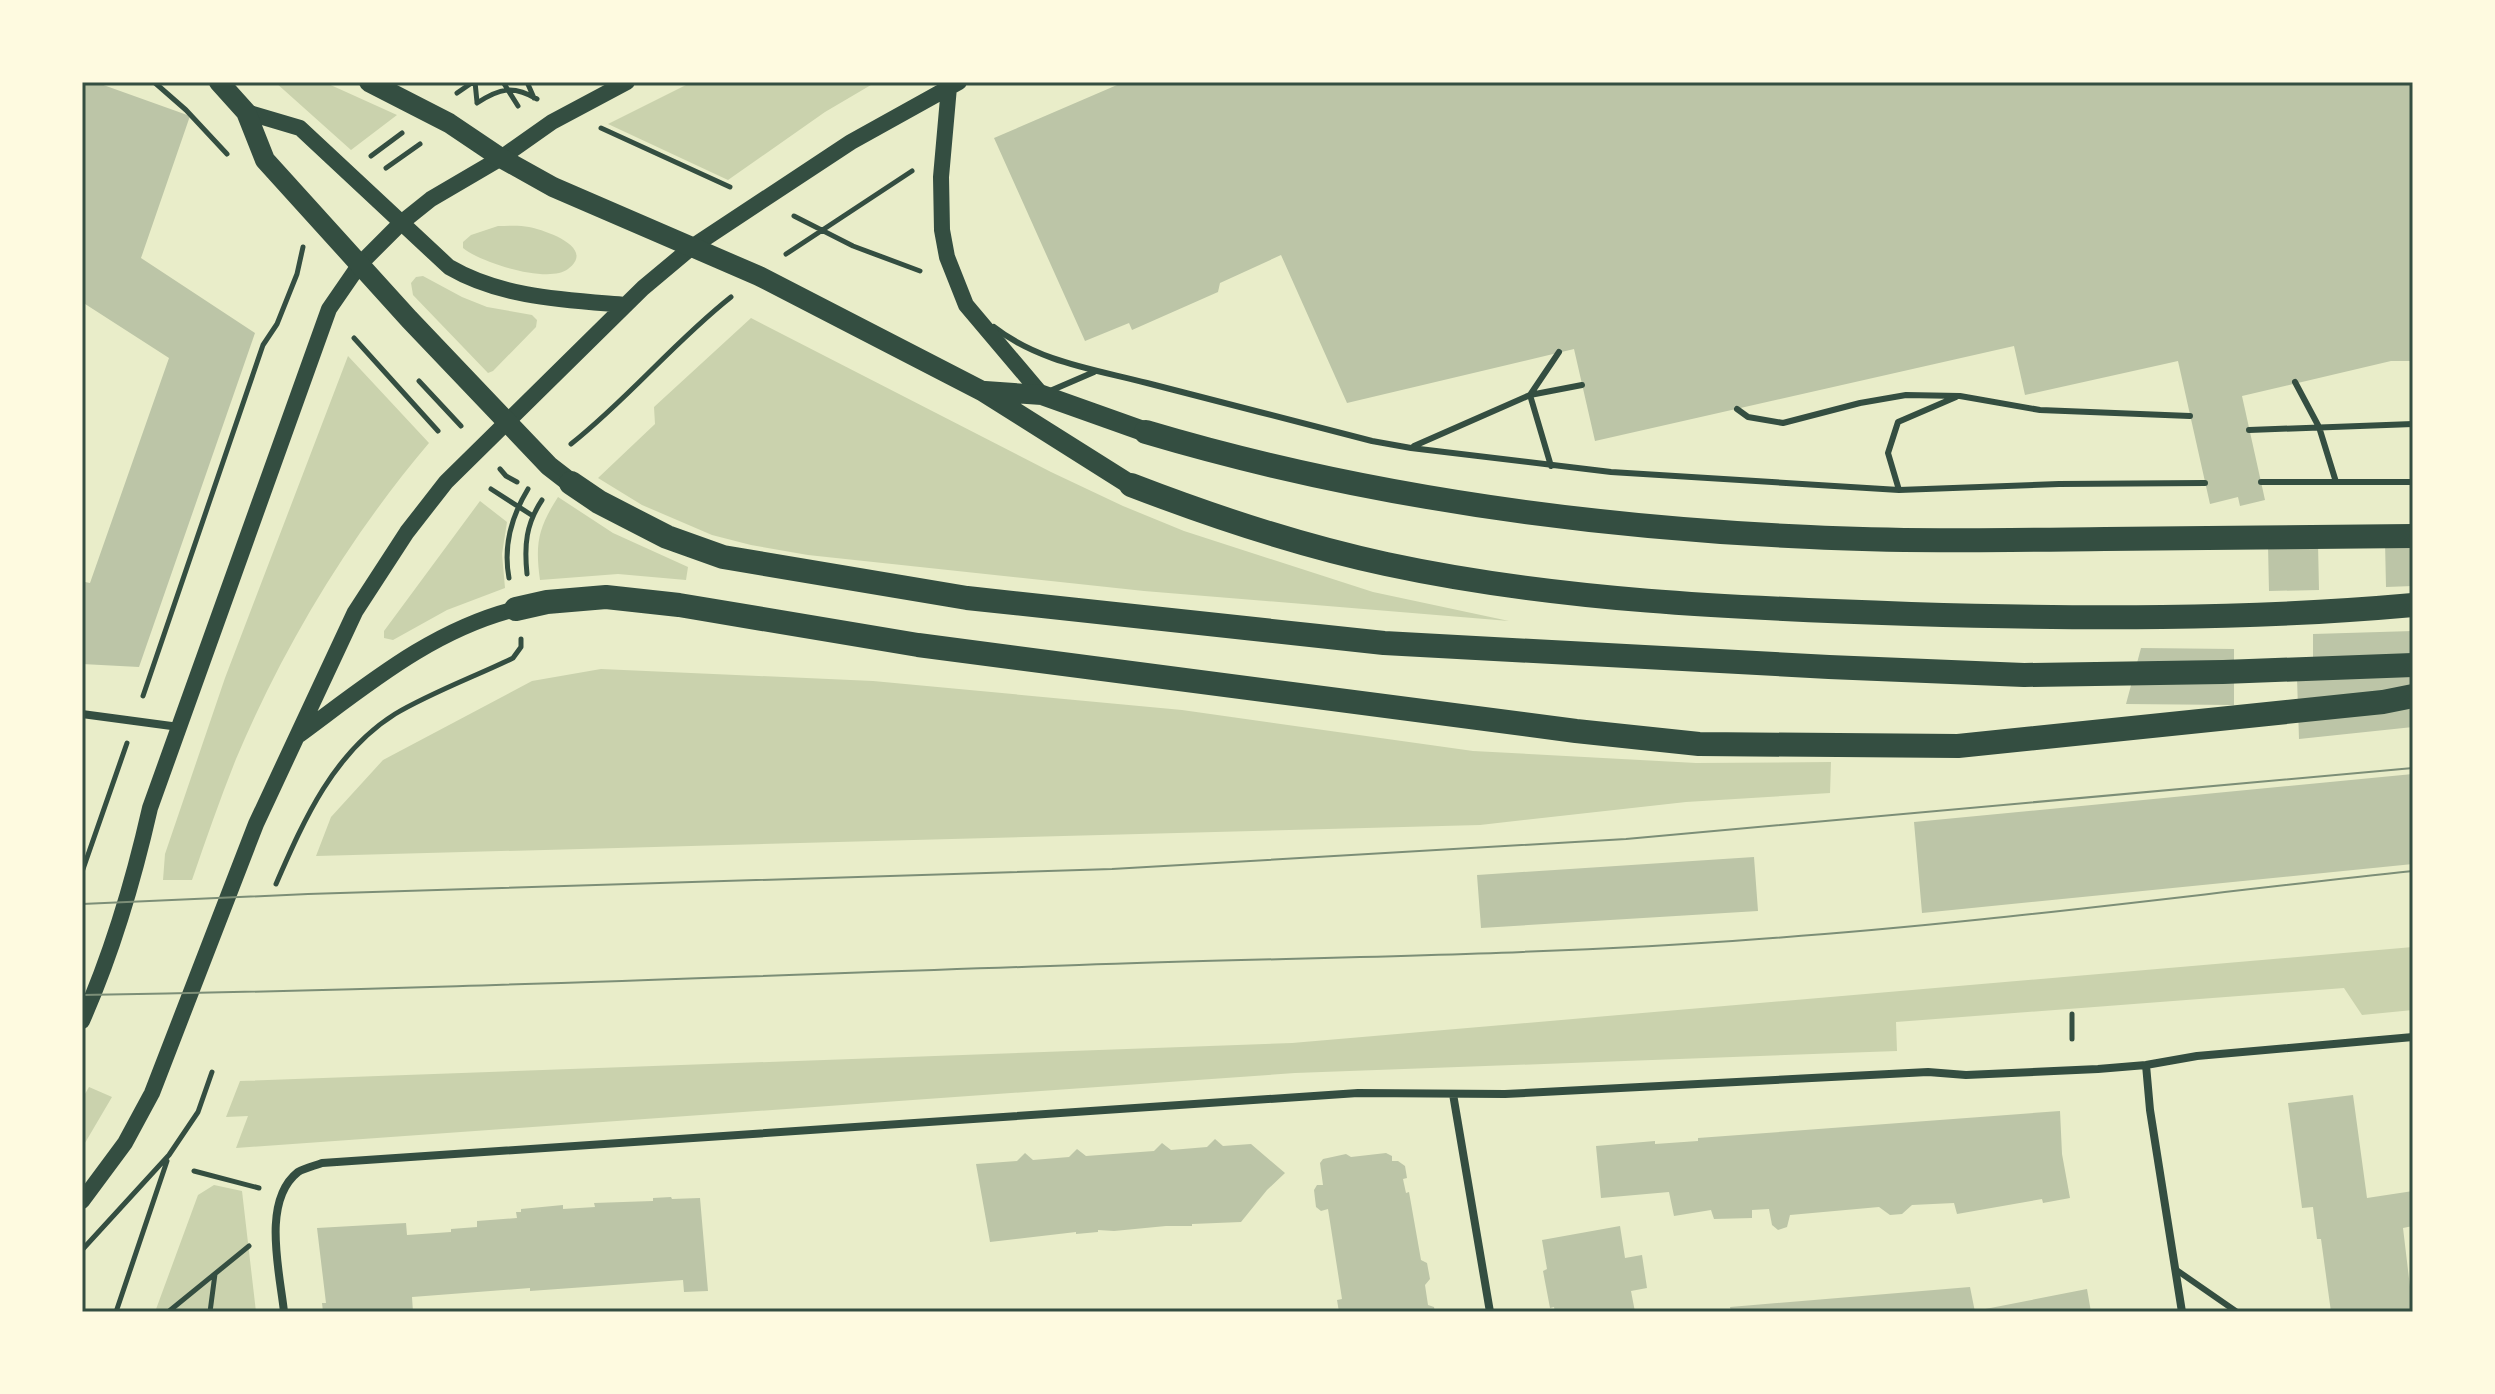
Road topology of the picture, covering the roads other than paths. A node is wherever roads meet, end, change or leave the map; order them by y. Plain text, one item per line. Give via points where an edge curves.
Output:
1 (219, 82) edge
2 (369, 82) edge
3 (627, 82) edge
4 (954, 85) edge
5 (246, 112) junction
6 (501, 158) junction
7 (401, 223) junction
8 (692, 247) junction
9 (360, 264) junction
10 (626, 305) junction
11 (966, 305) junction
12 (1559, 352) dead end
13 (1094, 372) junction
14 (2295, 382) dead end
15 (1582, 385) dead end
16 (982, 391) junction
17 (1042, 395) junction
18 (1530, 395) junction
19 (1960, 396) junction
20 (1737, 409) dead end
21 (2190, 416) dead end
22 (507, 422) junction
23 (2413, 424) edge
24 (2319, 427) junction
25 (2249, 430) dead end
26 (1146, 432) joint
27 (1411, 448) junction
28 (1551, 466) junction
29 (2261, 482) dead end
30 (2336, 482) junction
31 (2413, 482) edge
32 (2205, 483) dead end
33 (1131, 485) joint
34 (560, 486) joint
35 (1899, 490) junction
36 (2413, 536) edge
37 (2413, 605) edge
38 (515, 609) joint
39 (2413, 665) edge
40 (2413, 696) edge
41 (82, 714) edge
42 (179, 727) junction
43 (298, 736) junction
44 (82, 1021) edge
45 (2413, 1037) edge
46 (2146, 1065) junction
47 (1453, 1094) junction
48 (82, 1201) edge
49 (2175, 1269) junction
50 (284, 1312) edge
51 (1490, 1312) edge
52 (2182, 1312) edge
53 (2237, 1312) edge

1 - 5 main road
2 - 6 main road via 449,123
3 - 6 main road via 552,122
4 - 8 main road via 851,142
4 - 11 main road via 941,177 942,230
5 - 7 main road via 300,128
5 - 9 main road via 265,160
6 - 7 main road
6 - 8 main road via 553,187
7 - 9 main road
7 - 10 main road via 468,278 502,289
8 - 10 main road
8 - 16 main road
9 - 22 main road
9 - 42 main road via 329,309
10 - 22 main road
11 - 13 lane via 1014,343
11 - 17 main road
12 - 18 lane
13 - 17 lane
13 - 27 lane
14 - 24 lane
15 - 18 lane
16 - 17 main road
16 - 33 main road
17 - 26 main road
18 - 27 lane
18 - 28 lane
19 - 20 lane via 1906,395 1783,423 1748,417
19 - 21 lane via 2040,410
19 - 35 lane via 1898,422 1888,453
22 - 34 main road via 549,466
22 - 43 main road via 446,482 398,546 355,612
23 - 24 lane
24 - 25 lane
24 - 30 lane
26 - 36 highway via 1312,475 1597,521 1944,541
27 - 28 lane
28 - 35 lane
29 - 30 lane
30 - 31 lane
32 - 35 lane
33 - 37 highway via 1264,533 1386,564 1602,597 2054,618
34 - 39 highway via 667,537 723,557 967,598 1384,643 2024,675
38 - 40 highway via 606,597 679,605 918,645 1699,744 1958,746
38 - 43 main road via 430,642
41 - 42 street
42 - 44 main road via 150,808 133,885
43 - 48 main road via 256,824 152,1093 125,1143
45 - 46 street
46 - 47 street
46 - 49 street
47 - 50 street via 1358,1093 322,1163 299,1172 285,1190 275,1218
47 - 51 street
49 - 52 street
49 - 53 lane

